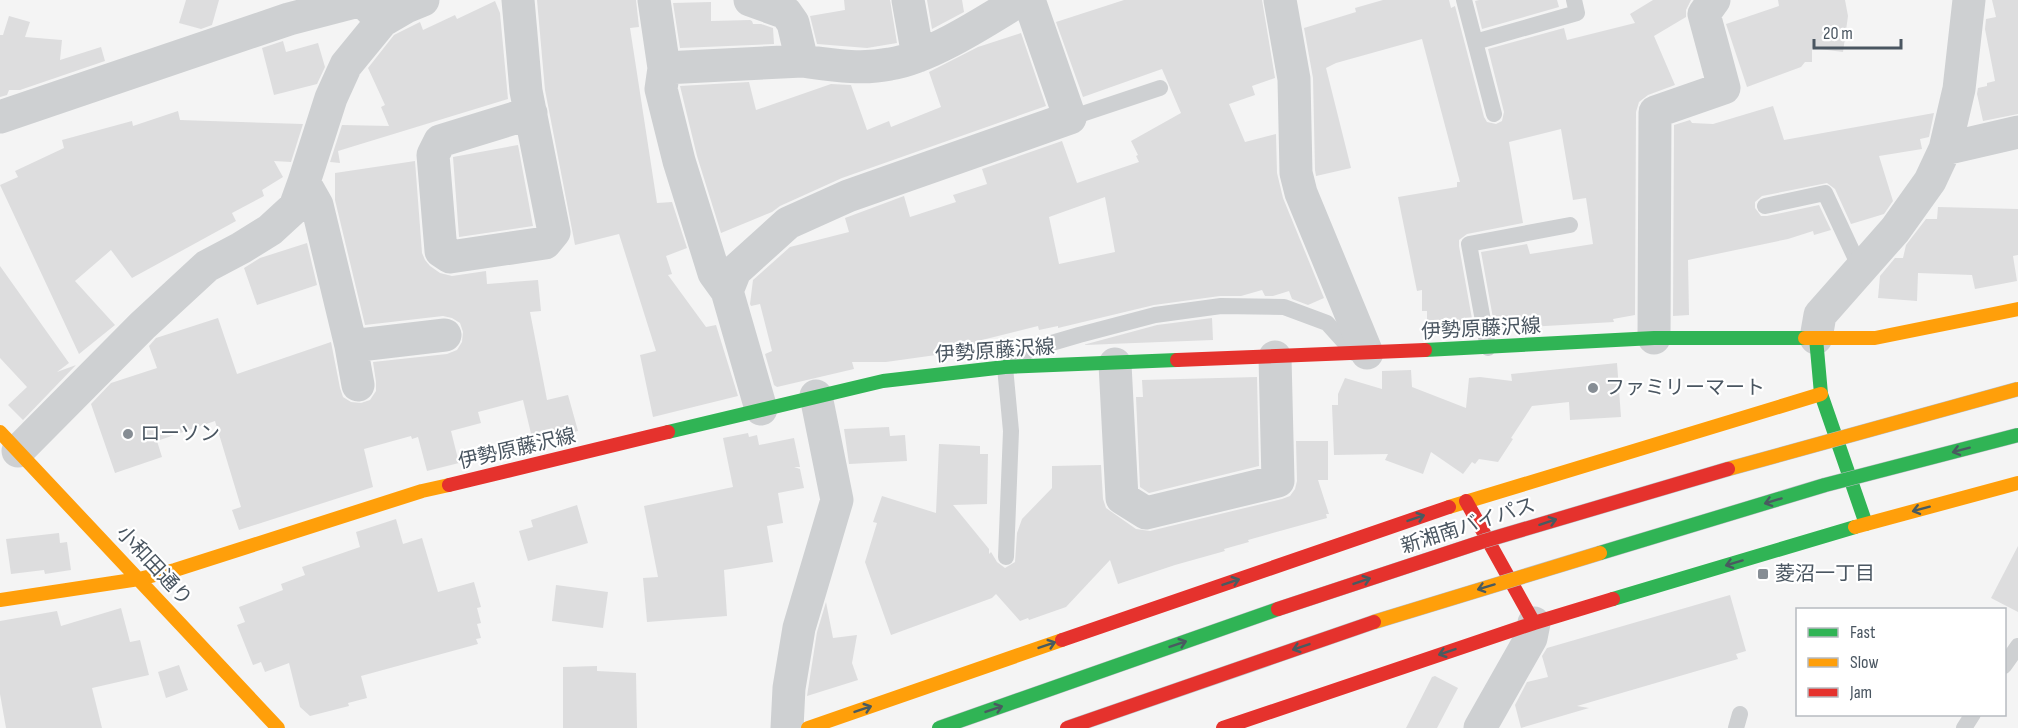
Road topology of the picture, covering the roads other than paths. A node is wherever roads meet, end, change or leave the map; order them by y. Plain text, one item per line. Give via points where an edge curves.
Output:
1 (423, 0) edge
2 (518, 0) edge
3 (654, 0) edge
4 (750, 0) edge
5 (908, 0) edge
6 (1020, 0) edge
7 (1029, 0) edge
8 (1280, 0) edge
9 (1464, 0) edge
10 (1574, 0) edge
11 (1714, 0) edge
12 (1969, 0) edge
13 (292, 10) edge
14 (382, 21) junction
15 (1475, 42) junction
16 (918, 56) junction
17 (802, 61) junction
18 (664, 68) junction
19 (1160, 88) dead end
20 (531, 113) junction
21 (1494, 114) dead end
22 (0, 117) edge
23 (1070, 118) junction
24 (2018, 132) edge
25 (1945, 149) junction
26 (304, 182) junction
27 (1765, 206) dead end
28 (1570, 225) dead end
29 (1860, 270) junction
30 (727, 291) junction
31 (2018, 309) edge
32 (445, 335) dead end
33 (1654, 338) junction
34 (1815, 338) junction
35 (351, 346) junction
36 (1488, 348) junction
37 (1361, 353) junction
38 (1275, 357) junction
39 (1115, 364) junction
40 (1005, 367) junction
41 (358, 386) dead end
42 (2018, 389) edge
43 (1821, 394) junction
44 (816, 396) junction
45 (761, 409) junction
46 (2018, 435) edge
47 (9, 441) edge
48 (2018, 483) edge
49 (1466, 501) junction
50 (1866, 524) junction
51 (1006, 557) dead end
52 (139, 579) junction
53 (0, 600) edge
54 (1534, 623) junction
55 (2018, 646) edge
56 (2006, 663) edge
57 (278, 728) edge
58 (787, 728) edge
59 (808, 728) edge
60 (939, 728) edge
61 (1067, 728) edge
62 (1223, 728) edge
63 (1480, 728) edge

1 - 14 street
2 - 20 street
3 - 18 street
4 - 17 street via 786,13 793,23
5 - 16 street
6 - 16 street
7 - 23 street
8 - 37 street via 1294,79 1300,193
9 - 15 lane
10 - 15 lane via 1577,13
11 - 33 street via 1704,14 1724,88 1655,112
12 - 25 street via 1959,89
13 - 14 street via 362,0
13 - 22 street
14 - 26 street via 346,65
15 - 21 lane
16 - 17 street via 891,64 849,67
17 - 18 street
18 - 30 street via 661,89 679,161 714,273
19 - 23 lane
20 - 20 street via 440,141 433,155 441,251 450,257 544,243 554,232
23 - 30 street via 848,196 788,223 735,271
24 - 25 street
25 - 29 street via 1930,181
26 - 35 street via 317,205
26 - 47 street via 295,207 270,230 207,266 126,342
27 - 29 lane via 1825,193
28 - 36 lane via 1468,244
29 - 34 street via 1820,315
30 - 45 street
31 - 34 main road, 伊勢原藤沢線 via 1875,338
32 - 35 street
33 - 34 main road, 伊勢原藤沢線
33 - 36 main road, 伊勢原藤沢線
34 - 43 main road
35 - 41 street
36 - 37 main road, 伊勢原藤沢線
37 - 38 main road, 伊勢原藤沢線
37 - 40 lane via 1327,323 1284,307 1221,306 1155,315 1079,335 1031,349
38 - 39 main road, 伊勢原藤沢線
38 - 39 street via 1278,481 1146,513 1122,498
39 - 40 main road, 伊勢原藤沢線
40 - 44 main road, 伊勢原藤沢線 via 883,381
40 - 51 lane via 1011,431
60 -> 42 main road, 新湘南バイパス, bridge via 1232,625 1563,517
43 - 49 main road
43 - 50 main road
44 - 45 main road, 伊勢原藤沢線
44 - 58 street via 837,500 799,628
45 - 52 main road, 伊勢原藤沢線 via 422,491
46 -> 61 main road, bridge via 1825,485 1454,597
47 - 52 main road, 小和田通り
48 -> 50 main road
49 - 54 main road
59 -> 49 main road
50 -> 54 main road
52 - 53 main road, 伊勢原藤沢線
52 - 57 main road, 小和田通り
54 -> 62 main road
54 - 63 street via 1531,638
55 - 56 lane

